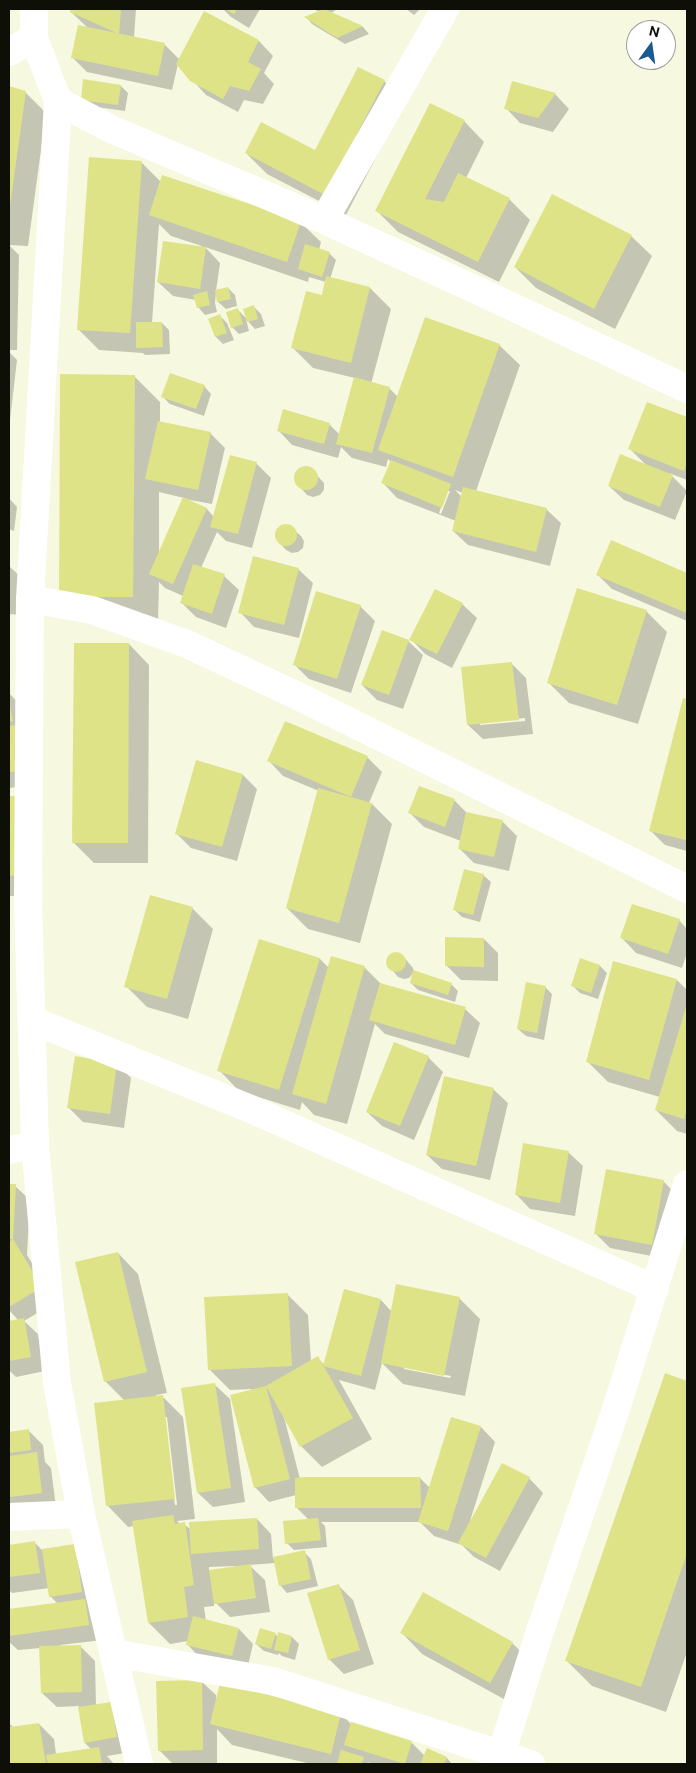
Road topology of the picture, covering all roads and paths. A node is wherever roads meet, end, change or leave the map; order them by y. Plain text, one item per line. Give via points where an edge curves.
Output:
1 (34, 9) edge
2 (445, 9) edge
3 (18, 44) edge
4 (58, 101) junction
5 (324, 220) junction
6 (687, 389) edge
7 (30, 599) junction
8 (687, 889) edge
9 (32, 1020) junction
10 (35, 1145) junction
11 (9, 1150) edge
12 (687, 1184) edge
13 (655, 1288) junction
14 (81, 1514) junction
15 (9, 1517) edge
16 (113, 1653) junction
17 (502, 1755) junction
18 (139, 1764) edge
19 (531, 1764) edge

1 - 3 street
2 - 5 street
3 - 4 street
4 - 5 street via 111,129
4 - 7 street
5 - 6 street
7 - 8 street via 92,610 187,644
7 - 9 street via 28,901
9 - 10 street
9 - 13 street via 253,1110
10 - 11 street
10 - 14 street via 57,1383
12 - 13 street
13 - 17 street via 539,1634
14 - 15 street
14 - 16 street
16 - 17 street via 273,1681
16 - 18 street
17 - 19 street

